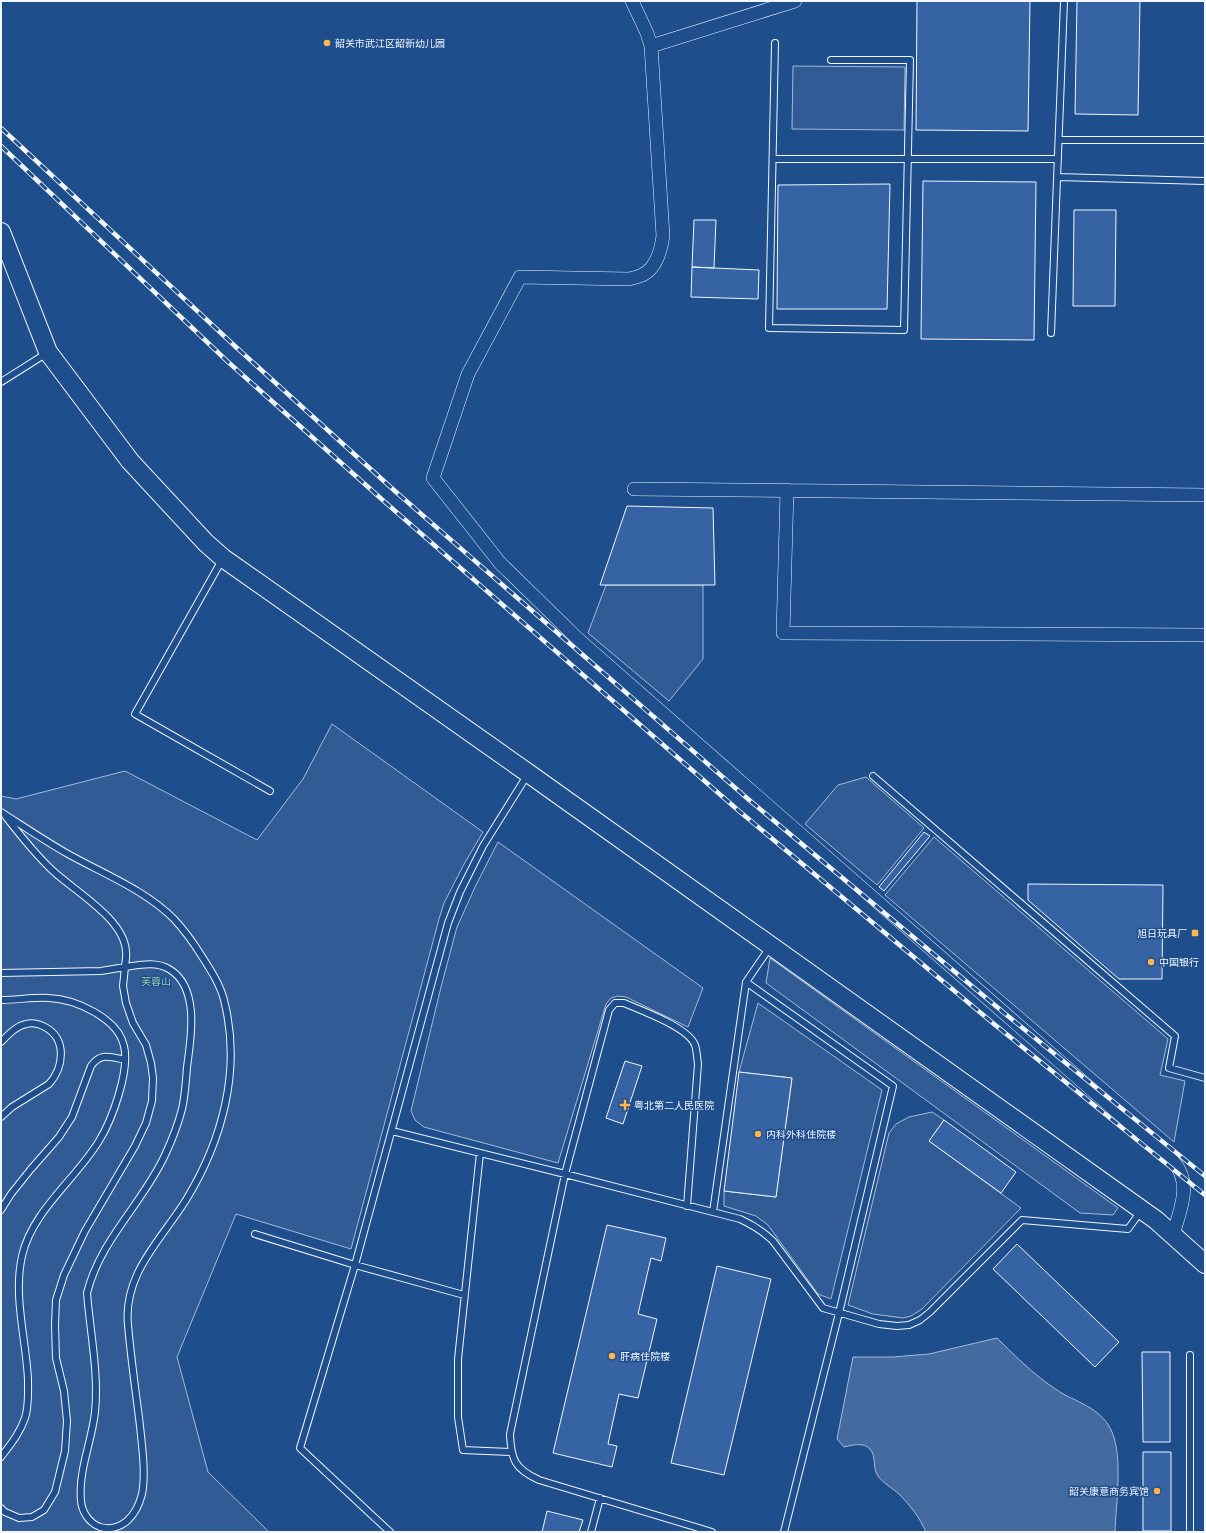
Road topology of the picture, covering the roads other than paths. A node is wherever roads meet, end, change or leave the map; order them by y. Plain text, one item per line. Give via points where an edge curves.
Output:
1 (632, 1) edge
2 (795, 1) edge
3 (1064, 1) edge
4 (775, 43) dead end
5 (651, 46) junction
6 (830, 60) dead end
7 (1059, 140) junction
8 (1205, 140) edge
9 (773, 159) junction
10 (908, 159) junction
11 (1058, 159) junction
12 (1057, 177) junction
13 (1205, 181) edge
14 (1, 232) edge
15 (1051, 333) dead end
16 (48, 352) junction
17 (1, 382) edge
18 (634, 489) dead end
19 (787, 490) junction
20 (1205, 495) edge
21 (223, 558) junction
22 (1205, 635) edge
23 (528, 773) junction
24 (873, 776) dead end
25 (270, 791) dead end
26 (2, 812) edge
27 (771, 946) junction
28 (125, 967) junction
29 (1, 973) edge
30 (746, 982) junction
31 (1, 1000) edge
32 (1, 1042) edge
33 (125, 1060) junction
34 (1205, 1078) edge
35 (1, 1117) edge
36 (392, 1132) junction
37 (480, 1153) junction
38 (564, 1174) junction
39 (687, 1206) junction
40 (1, 1210) edge
41 (1142, 1210) junction
42 (713, 1212) junction
43 (255, 1234) dead end
44 (1172, 1235) junction
45 (1205, 1264) edge
46 (355, 1266) junction
47 (464, 1295) junction
48 (839, 1313) junction
49 (1190, 1354) dead end
50 (510, 1452) junction
51 (1, 1456) edge
52 (600, 1498) junction
53 (1, 1508) edge
54 (390, 1532) edge
55 (591, 1532) edge
56 (712, 1532) edge
57 (784, 1532) edge
58 (1190, 1532) edge

1 - 5 street
2 - 5 street
3 - 7 lane
4 - 9 lane
5 - 44 street via 663,236 660,252 653,265 643,275 629,279 520,277 468,374 433,478 500,562 579,640 1173,1161 1180,1170 1184,1186
6 - 10 lane via 910,60
7 - 8 lane
7 - 11 lane
9 - 10 lane
9 - 10 lane via 769,328 904,330
10 - 11 lane
11 - 12 lane
12 - 13 lane
12 - 15 lane
14 - 16 main road
16 - 17 lane
16 - 21 main road via 130,461
18 - 19 street
19 - 20 street
19 - 22 street via 783,633
21 - 23 main road
21 - 25 lane via 135,714
23 - 27 main road
23 - 36 lane via 483,846 448,923
24 - 34 lane via 1175,1036 1169,1068
26 - 28 lane via 52,870 120,932 126,952
26 - 28 lane via 68,854 136,891 173,918 190,938 212,973 223,998 227,1018 230,1075 226,1104 216,1140 184,1203 144,1260 129,1296 127,1321 143,1456 142,1492 136,1512 127,1522 119,1528 109,1528 98,1526 87,1517 81,1505 80,1489 92,1430 96,1394 87,1293 98,1261 153,1177 175,1132 182,1108 191,1034 191,1009 188,994 180,978 169,969 158,965
27 - 30 lane
27 - 41 main road
28 - 29 lane via 101,971
28 - 53 lane via 123,986 126,1003 146,1045 151,1063 152,1101 146,1123 135,1146 85,1231 64,1275 56,1300 56,1358 64,1391 67,1421 65,1450 56,1492 44,1510 32,1517 19,1518
30 - 42 lane
30 - 48 lane via 892,1086
31 - 33 lane via 50,998 96,1013 110,1023 118,1034 124,1046
32 - 35 lane via 20,1026 32,1023 54,1034 62,1053 53,1080
33 - 40 lane via 108,1056 95,1060 72,1117
33 - 51 lane via 123,1080 109,1123 99,1141 47,1208 27,1239 19,1277 19,1298 28,1395 25,1418 18,1435
36 - 37 lane
36 - 46 lane
37 - 38 lane
37 - 47 lane
38 - 39 lane
38 - 39 lane via 609,1010 615,1003 624,1003 680,1029 695,1045 698,1064
38 - 50 lane via 510,1434
39 - 42 lane
41 - 44 main road
41 - 48 lane via 1128,1229 1022,1220 930,1312 909,1324 879,1324
42 - 48 lane via 740,1219 764,1232 774,1241 823,1308
43 - 46 lane
44 - 45 main road
46 - 47 lane
46 - 54 lane via 300,1448
47 - 50 lane via 458,1359 458,1417 463,1450
48 - 57 lane
49 - 58 lane
50 - 52 lane via 525,1474
52 - 55 lane
52 - 56 lane

